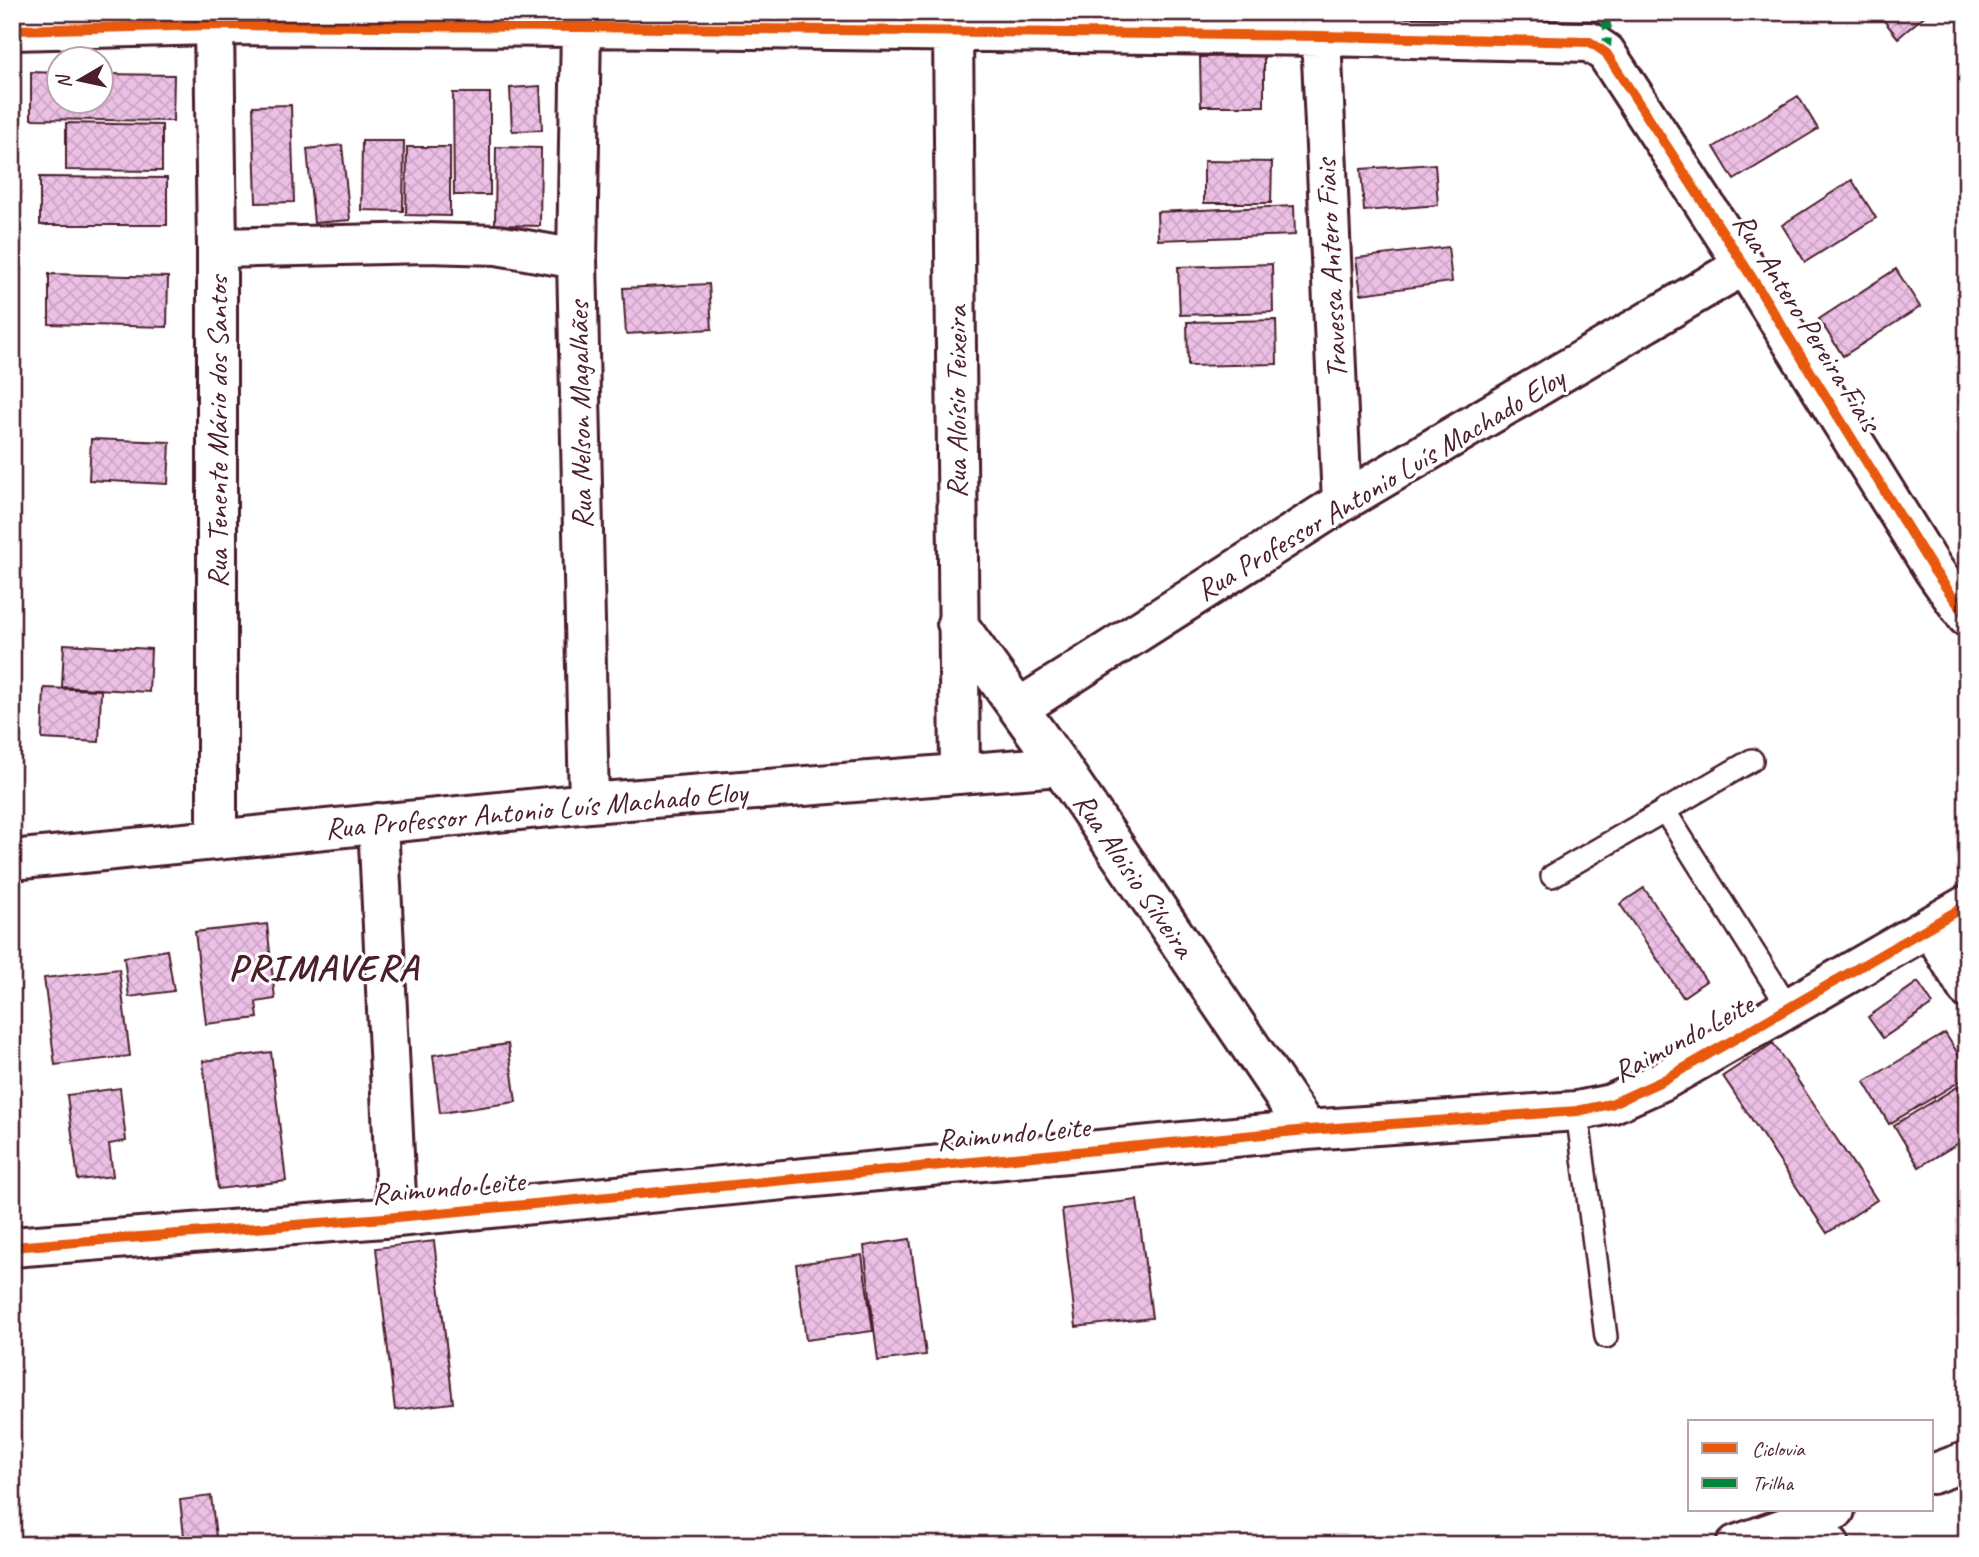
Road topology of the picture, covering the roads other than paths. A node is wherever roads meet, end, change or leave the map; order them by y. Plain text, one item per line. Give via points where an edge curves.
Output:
1 (214, 25) junction
2 (581, 27) junction
3 (12, 30) edge
4 (953, 31) junction
5 (1321, 36) junction
6 (217, 248) junction
7 (577, 258) junction
8 (1744, 265) junction
9 (1342, 502) junction
10 (1967, 617) edge
11 (957, 623) junction
12 (1019, 708) junction
13 (1752, 760) dead end
14 (1060, 766) junction
15 (960, 774) junction
16 (589, 803) junction
17 (1664, 810) junction
18 (378, 823) junction
19 (217, 839) junction
20 (12, 860) edge
21 (1552, 876) dead end
22 (1967, 905) edge
23 (1930, 926) junction
24 (1967, 988) edge
25 (1789, 1008) junction
26 (1577, 1111) junction
27 (1307, 1130) junction
28 (397, 1217) junction
29 (12, 1247) edge
30 (1606, 1337) dead end
31 (1967, 1461) edge
32 (1934, 1473) edge
33 (1824, 1525) edge
34 (1736, 1545) edge

1 - 2 street
1 - 3 street
1 - 6 street, Rua Tenente Mário dos Santos
2 - 4 street
2 - 7 street, Rua Nelson Magalhães
4 - 5 street
4 - 11 street, Rua Aloísio Teixeira
5 - 8 street, Rua Antero Pereira Fiais via 1590,42 1606,52
5 - 9 street, Travessa Antero Fiais
6 - 7 street via 427,243 497,245
6 - 19 street, Rua Tenente Mário dos Santos
7 - 16 street, Rua Nelson Magalhães
8 - 9 street, Rua Professor Antonio Luís Machado Eloy
8 - 10 street, Rua Antero Pereira Fiais
9 - 12 street, Rua Professor Antonio Luís Machado Eloy
11 - 12 street, Rua Aloisio Silveira
11 - 15 street, Rua Aloísio Teixeira
12 - 14 street, Rua Aloisio Silveira
13 - 17 lane
14 - 15 street, Rua Professor Antonio Luís Machado Eloy
14 - 27 street, Rua Aloisio Silveira
15 - 16 street, Rua Professor Antonio Luís Machado Eloy
16 - 18 street, Rua Professor Antonio Luís Machado Eloy
17 - 21 lane
17 - 25 lane
18 - 19 street, Rua Professor Antonio Luís Machado Eloy
18 - 28 street
19 - 20 street, Rua Professor Antonio Luís Machado Eloy
22 - 23 street, Raimundo Leite
23 - 24 street
23 - 25 street, Raimundo Leite
25 - 26 street, Raimundo Leite via 1662,1081 1611,1104
26 - 27 street, Raimundo Leite
26 - 30 lane
27 - 28 street, Raimundo Leite
28 - 29 street, Raimundo Leite
31 - 32 street
33 - 34 street

